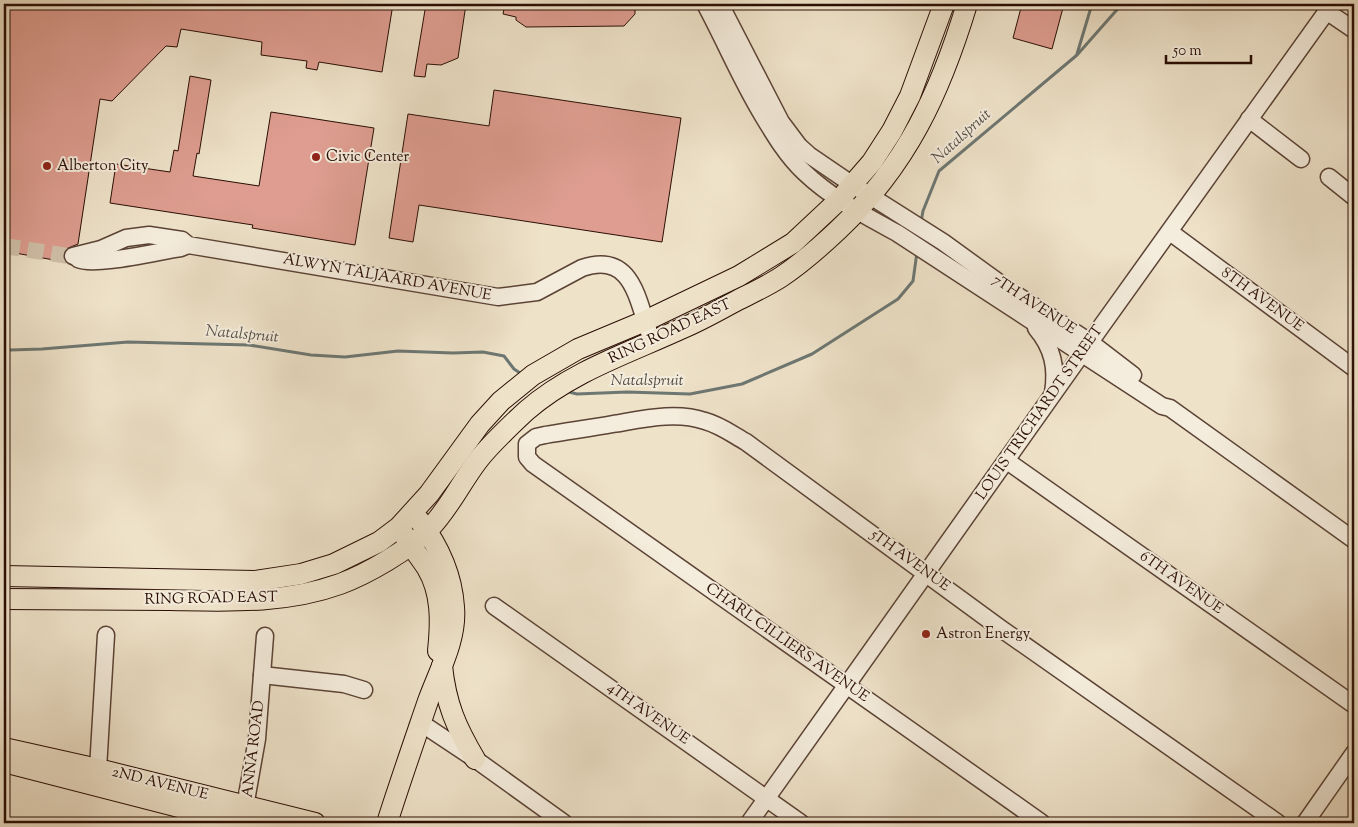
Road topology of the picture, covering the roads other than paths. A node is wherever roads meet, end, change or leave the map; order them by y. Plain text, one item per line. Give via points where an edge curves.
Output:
1 (705, 4) edge
2 (720, 4) edge
3 (944, 4) edge
4 (967, 4) edge
5 (1329, 7) edge
6 (1354, 30) edge
7 (1249, 119) junction
8 (1301, 159) dead end
9 (1329, 178) dead end
10 (853, 186) junction
11 (872, 197) junction
12 (1354, 197) edge
13 (839, 200) junction
14 (858, 212) junction
15 (1170, 232) junction
16 (126, 238) junction
17 (188, 245) junction
18 (151, 252) junction
19 (1027, 319) junction
20 (645, 321) junction
21 (653, 342) junction
22 (1086, 348) junction
23 (1354, 368) edge
24 (1053, 395) junction
25 (1007, 461) junction
26 (532, 464) joint
27 (406, 520) junction
28 (427, 531) junction
29 (1354, 540) edge
30 (410, 544) junction
31 (926, 573) junction
32 (4, 576) edge
33 (4, 599) edge
34 (494, 606) dead end
35 (106, 635) dead end
36 (265, 636) dead end
37 (442, 664) junction
38 (262, 675) junction
39 (846, 685) junction
40 (434, 686) junction
41 (364, 690) dead end
42 (1354, 705) edge
43 (421, 723) junction
44 (4, 748) edge
45 (1354, 753) edge
46 (476, 759) junction
47 (4, 762) edge
48 (96, 777) junction
49 (767, 799) junction
50 (243, 818) edge
51 (315, 823) edge
52 (387, 823) edge
53 (564, 823) edge
54 (749, 823) edge
55 (801, 823) edge
56 (1042, 823) edge
57 (1278, 823) edge
58 (1305, 823) edge

1 - 13 street, 7TH AVENUE via 774,134 804,172
2 - 10 street, 7TH AVENUE via 790,134 809,155
3 - 10 main road, RING ROAD EAST via 910,96 892,130
4 - 11 main road, RING ROAD EAST via 942,78 925,116
5 - 6 street
5 - 7 street, LOUIS TRICHARDT STREET
7 - 8 street
7 - 15 street, LOUIS TRICHARDT STREET
9 - 12 street
10 - 11 street, 7TH AVENUE
10 - 13 main road, RING ROAD EAST
11 - 14 main road, RING ROAD EAST
11 - 22 street, 7TH AVENUE via 943,242
13 - 14 street, 7TH AVENUE
13 - 20 main road, RING ROAD EAST via 793,243 738,276
14 - 19 street, 7TH AVENUE via 896,233
14 - 21 main road, RING ROAD EAST via 811,255 779,278
15 - 22 street, LOUIS TRICHARDT STREET
15 - 23 street, 8TH AVENUE
16 - 17 street, ALWYN TALJAARD AVENUE via 149,235 182,240
16 - 18 street
16 - 18 street, ALWYN TALJAARD AVENUE via 101,249 71,256 94,262
17 - 18 street, ALWYN TALJAARD AVENUE
17 - 20 street, ALWYN TALJAARD AVENUE via 498,297 536,292 582,268 605,265 616,268 629,280
19 - 22 street, 7TH AVENUE
19 - 24 street via 1051,352 1056,373
20 - 21 street, ALWYN TALJAARD AVENUE
20 - 27 main road, RING ROAD EAST via 578,349 533,375 501,401
21 - 28 main road, RING ROAD EAST via 572,378 526,412 479,459
22 - 24 street, LOUIS TRICHARDT STREET
22 - 29 street, 7TH AVENUE via 1166,401 1170,408
24 - 25 street, LOUIS TRICHARDT STREET
25 - 31 street, LOUIS TRICHARDT STREET
25 - 42 street, 6TH AVENUE
26 - 31 street, 5TH AVENUE via 527,444 536,437 670,416 704,420 746,442
26 - 39 street, CHARL CILLIERS AVENUE
27 - 28 main road
27 - 30 main road
27 - 32 main road, RING ROAD EAST via 379,542 334,564 301,574 255,581
28 - 30 main road, RING ROAD EAST
28 - 37 main road via 444,564 455,608 450,644
30 - 33 main road, RING ROAD EAST via 390,559 341,584 297,596 249,601
30 - 40 main road via 435,585 440,608
31 - 39 street, LOUIS TRICHARDT STREET
31 - 57 street, 5TH AVENUE
34 - 49 street, 4TH AVENUE
35 - 48 street
36 - 38 street, ANNA ROAD
37 - 40 main road
37 - 46 main road via 444,688 451,711
38 - 41 street via 344,684
38 - 50 street, ANNA ROAD via 257,738
39 - 49 street, LOUIS TRICHARDT STREET
39 - 56 street, CHARL CILLIERS AVENUE
40 - 43 main road
43 - 46 street
43 - 52 main road
44 - 48 main road, 2ND AVENUE
45 - 58 street
46 - 53 street
47 - 48 main road, 2ND AVENUE
48 - 50 main road, 2ND AVENUE
49 - 54 street, LOUIS TRICHARDT STREET
49 - 55 street, 4TH AVENUE
50 - 51 main road, 2ND AVENUE

